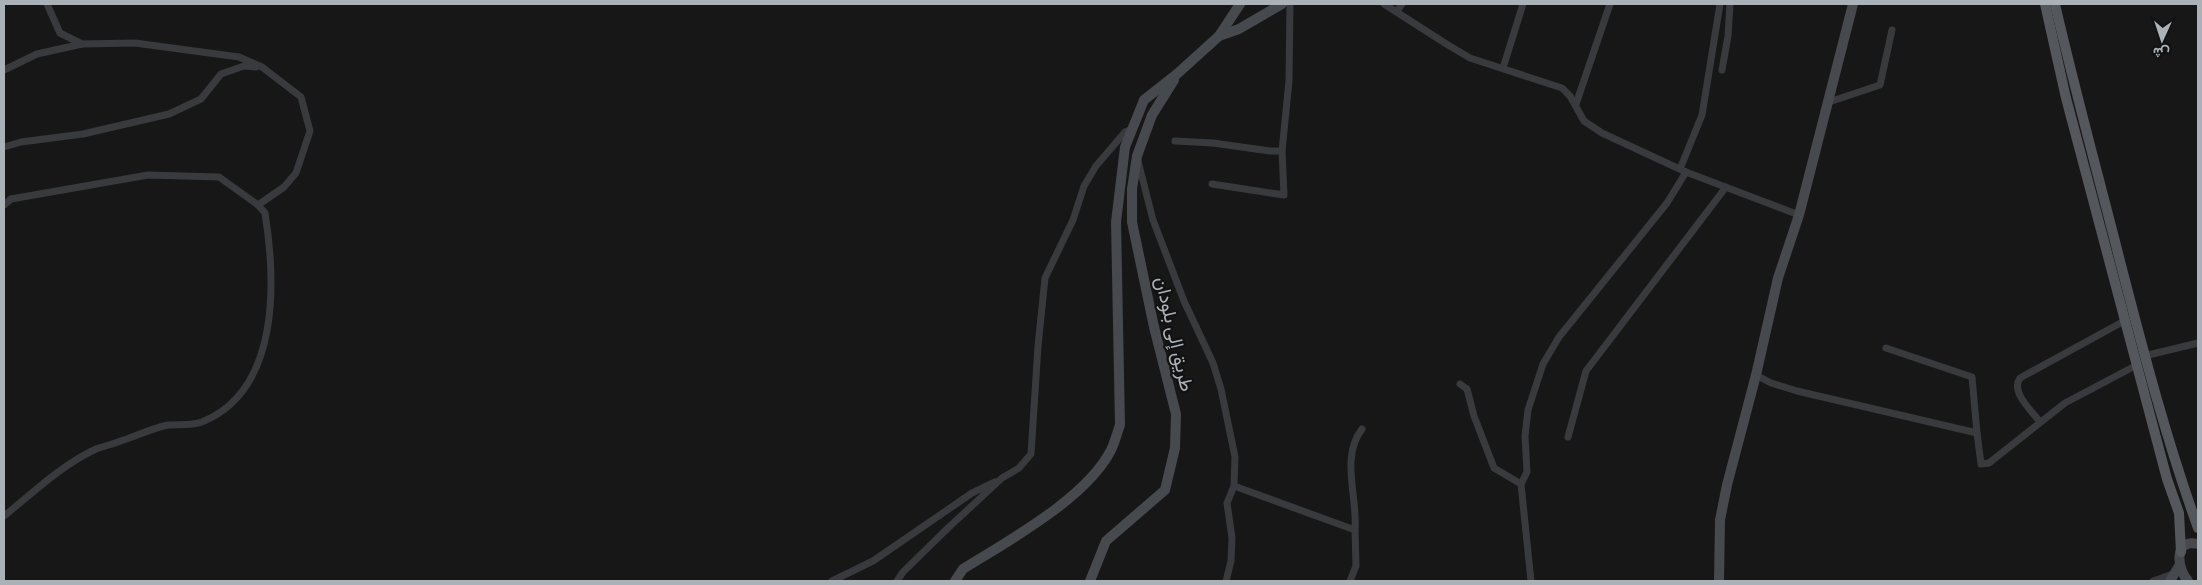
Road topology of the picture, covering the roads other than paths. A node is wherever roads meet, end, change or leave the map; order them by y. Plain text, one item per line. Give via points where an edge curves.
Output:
1 (47, 4) edge
2 (1240, 4) edge
3 (1282, 4) edge
4 (1290, 4) edge
5 (1384, 4) edge
6 (1402, 4) edge
7 (1523, 4) edge
8 (1610, 4) edge
9 (1720, 4) edge
10 (1730, 4) edge
11 (1853, 4) edge
12 (2045, 4) edge
13 (2055, 4) edge
14 (1397, 11) junction
15 (1892, 30) dead end
16 (1219, 36) junction
17 (82, 44) junction
18 (262, 68) junction
19 (1504, 68) junction
20 (4, 70) edge
21 (1722, 70) dead end
22 (1177, 74) junction
23 (1829, 102) junction
24 (1576, 104) junction
25 (1132, 129) junction
26 (1175, 141) dead end
27 (4, 147) edge
28 (1282, 151) junction
29 (1136, 156) junction
30 (1683, 171) junction
31 (1212, 184) dead end
32 (1726, 187) junction
33 (4, 205) edge
34 (258, 205) junction
35 (1799, 215) junction
36 (2126, 320) junction
37 (2198, 343) edge
38 (1886, 348) dead end
39 (2144, 356) junction
40 (2137, 365) junction
41 (1756, 375) junction
42 (1460, 384) dead end
43 (2040, 422) junction
44 (1362, 429) dead end
45 (1977, 433) junction
46 (1568, 437) dead end
47 (1002, 478) junction
48 (1521, 484) junction
49 (1234, 486) junction
50 (4, 516) edge
51 (2198, 528) edge
52 (1355, 530) junction
53 (2198, 544) edge
54 (2181, 552) junction
55 (2174, 574) edge
56 (832, 581) edge
57 (897, 581) edge
58 (955, 581) edge
59 (1090, 581) edge
60 (1226, 581) edge
61 (1350, 581) edge
62 (1531, 581) edge
63 (1719, 581) edge
64 (2153, 581) edge
65 (2188, 581) edge

1 - 17 street via 60,33
2 - 16 main road
3 - 16 main road via 1239,29
4 - 28 street via 1288,89
5 - 14 street
6 - 14 street
7 - 19 street
8 - 24 street
9 - 30 street via 1702,115
10 - 21 street
11 - 23 main road
12 - 36 main road via 2066,98
13 - 39 main road
14 - 19 street via 1470,58
15 - 23 street via 1880,85
16 - 22 main road
17 - 18 street via 135,44 239,57
17 - 20 street via 37,54
18 - 27 street via 244,66 221,74 201,99 169,114 83,134
18 - 34 street via 301,96 310,131 296,173 284,187
19 - 24 street via 1562,88
22 - 25 main road via 1144,100
22 - 29 main road, طريق إلى بلودان via 1152,115
23 - 35 main road
24 - 30 street via 1584,121 1602,133
25 - 47 street via 1125,132 1096,166 1084,186 1073,220 1046,278 1030,454 1019,468
25 - 58 main road via 1125,147 1116,222 1120,425 1111,451 1094,474 1067,500 964,569
26 - 28 street
28 - 31 street via 1284,195
29 - 49 street via 1153,220 1221,389 1234,457
29 - 59 main road, طريق إلى بلودان via 1132,222 1176,414 1175,448 1164,490 1106,541
30 - 32 street
30 - 48 street via 1667,203 1559,337 1543,364 1528,410 1525,436 1527,472
32 - 35 street
32 - 46 street via 1586,371
33 - 34 street via 12,199 148,175 218,177
34 - 50 street via 265,212 268,230 270,301 262,352 248,384 226,408 200,423 156,428 77,458
35 - 41 main road via 1778,278
36 - 40 main road
36 - 43 street via 2020,378 2017,389
37 - 39 street
38 - 45 street via 1972,377
39 - 51 main road
40 - 43 street via 2081,393
40 - 54 main road via 2179,513
41 - 45 street via 1797,391
41 - 63 main road via 1720,520
42 - 48 street via 1467,389 1494,468
43 - 45 street via 1990,463 1981,464
44 - 52 street via 1355,438 1351,457
47 - 56 street via 972,493 873,561
47 - 57 street
48 - 62 street
49 - 52 street
49 - 60 street via 1227,503 1232,546
52 - 61 street via 1356,566
53 - 54 main road via 2185,545
54 - 55 main road
55 - 64 street
55 - 65 main road

